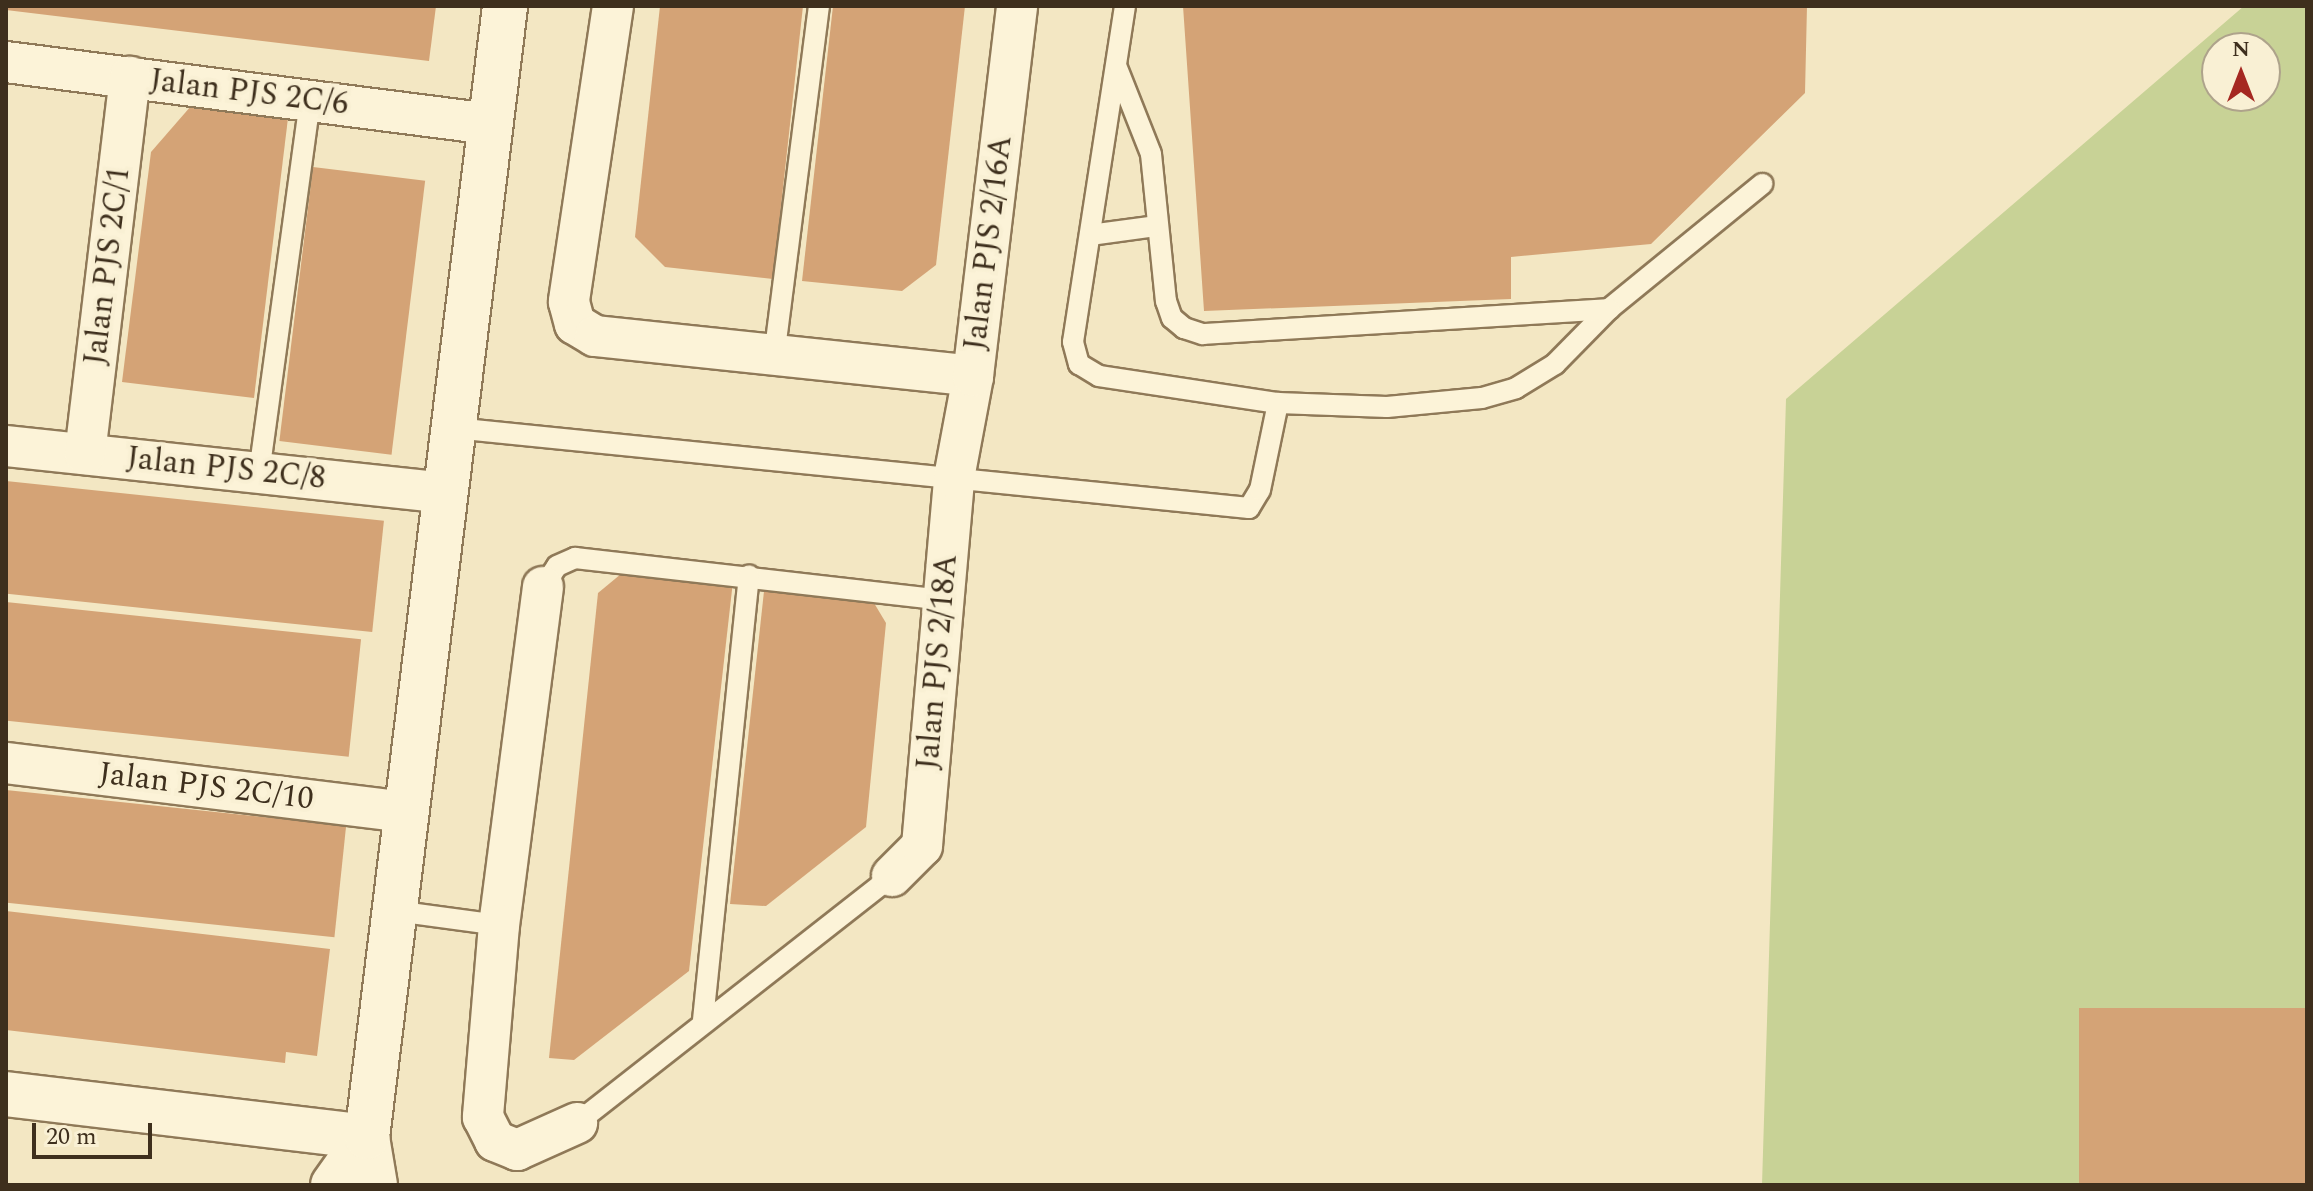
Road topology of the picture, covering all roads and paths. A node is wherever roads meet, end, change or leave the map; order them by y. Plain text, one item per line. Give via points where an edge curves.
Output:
1 (505, 6) edge
2 (613, 6) edge
3 (819, 6) edge
4 (1017, 6) edge
5 (1125, 6) edge
6 (6, 62) edge
7 (1116, 67) junction
8 (130, 77) junction
9 (310, 101) junction
10 (491, 124) junction
11 (1762, 184) dead end
12 (1157, 226) junction
13 (1090, 235) junction
14 (1609, 309) junction
15 (774, 357) junction
16 (973, 376) junction
17 (1278, 403) junction
18 (454, 428) junction
19 (6, 446) edge
20 (85, 454) junction
21 (259, 473) junction
22 (954, 478) junction
23 (446, 493) junction
24 (749, 575) junction
25 (543, 587) joint
26 (943, 600) junction
27 (6, 763) edge
28 (405, 812) junction
29 (892, 876) joint
30 (395, 911) junction
31 (499, 925) junction
32 (703, 1020) junction
33 (6, 1094) edge
34 (577, 1123) joint
35 (367, 1137) junction
36 (333, 1185) edge
37 (375, 1185) edge

1 - 10 street
2 - 15 street via 570,313 575,324 595,336
3 - 15 lane
4 - 16 street, Jalan PJS 2/16A
5 - 7 lane
6 - 8 street, Jalan PJS 2C/6
7 - 12 lane via 1151,154
7 - 13 lane
8 - 9 street, Jalan PJS 2C/6
8 - 20 street, Jalan PJS 2C/1
9 - 10 street, Jalan PJS 2C/6
9 - 21 lane
10 - 18 street
11 - 14 lane
12 - 13 lane
12 - 14 lane via 1172,318 1203,334
13 - 17 lane via 1073,342 1087,372
14 - 17 lane via 1555,364 1516,388 1482,398 1387,407
15 - 16 street
16 - 22 street, Jalan PJS 2/16A
17 - 22 lane via 1260,490 1249,508
18 - 22 lane
18 - 23 street
19 - 20 street, Jalan PJS 2C/8
20 - 21 street, Jalan PJS 2C/8
21 - 23 street, Jalan PJS 2C/8
22 - 26 street, Jalan PJS 2/18A
23 - 28 street
24 - 25 lane via 575,558 557,566
24 - 26 lane
24 - 32 lane
25 - 31 street
26 - 29 street, Jalan PJS 2/18A via 922,846
27 - 28 street, Jalan PJS 2C/10
28 - 30 street
29 - 32 lane
30 - 31 lane
30 - 35 street
31 - 34 street via 483,1117 488,1130 505,1148 517,1150
32 - 34 lane
33 - 35 street
35 - 36 street
35 - 37 street

